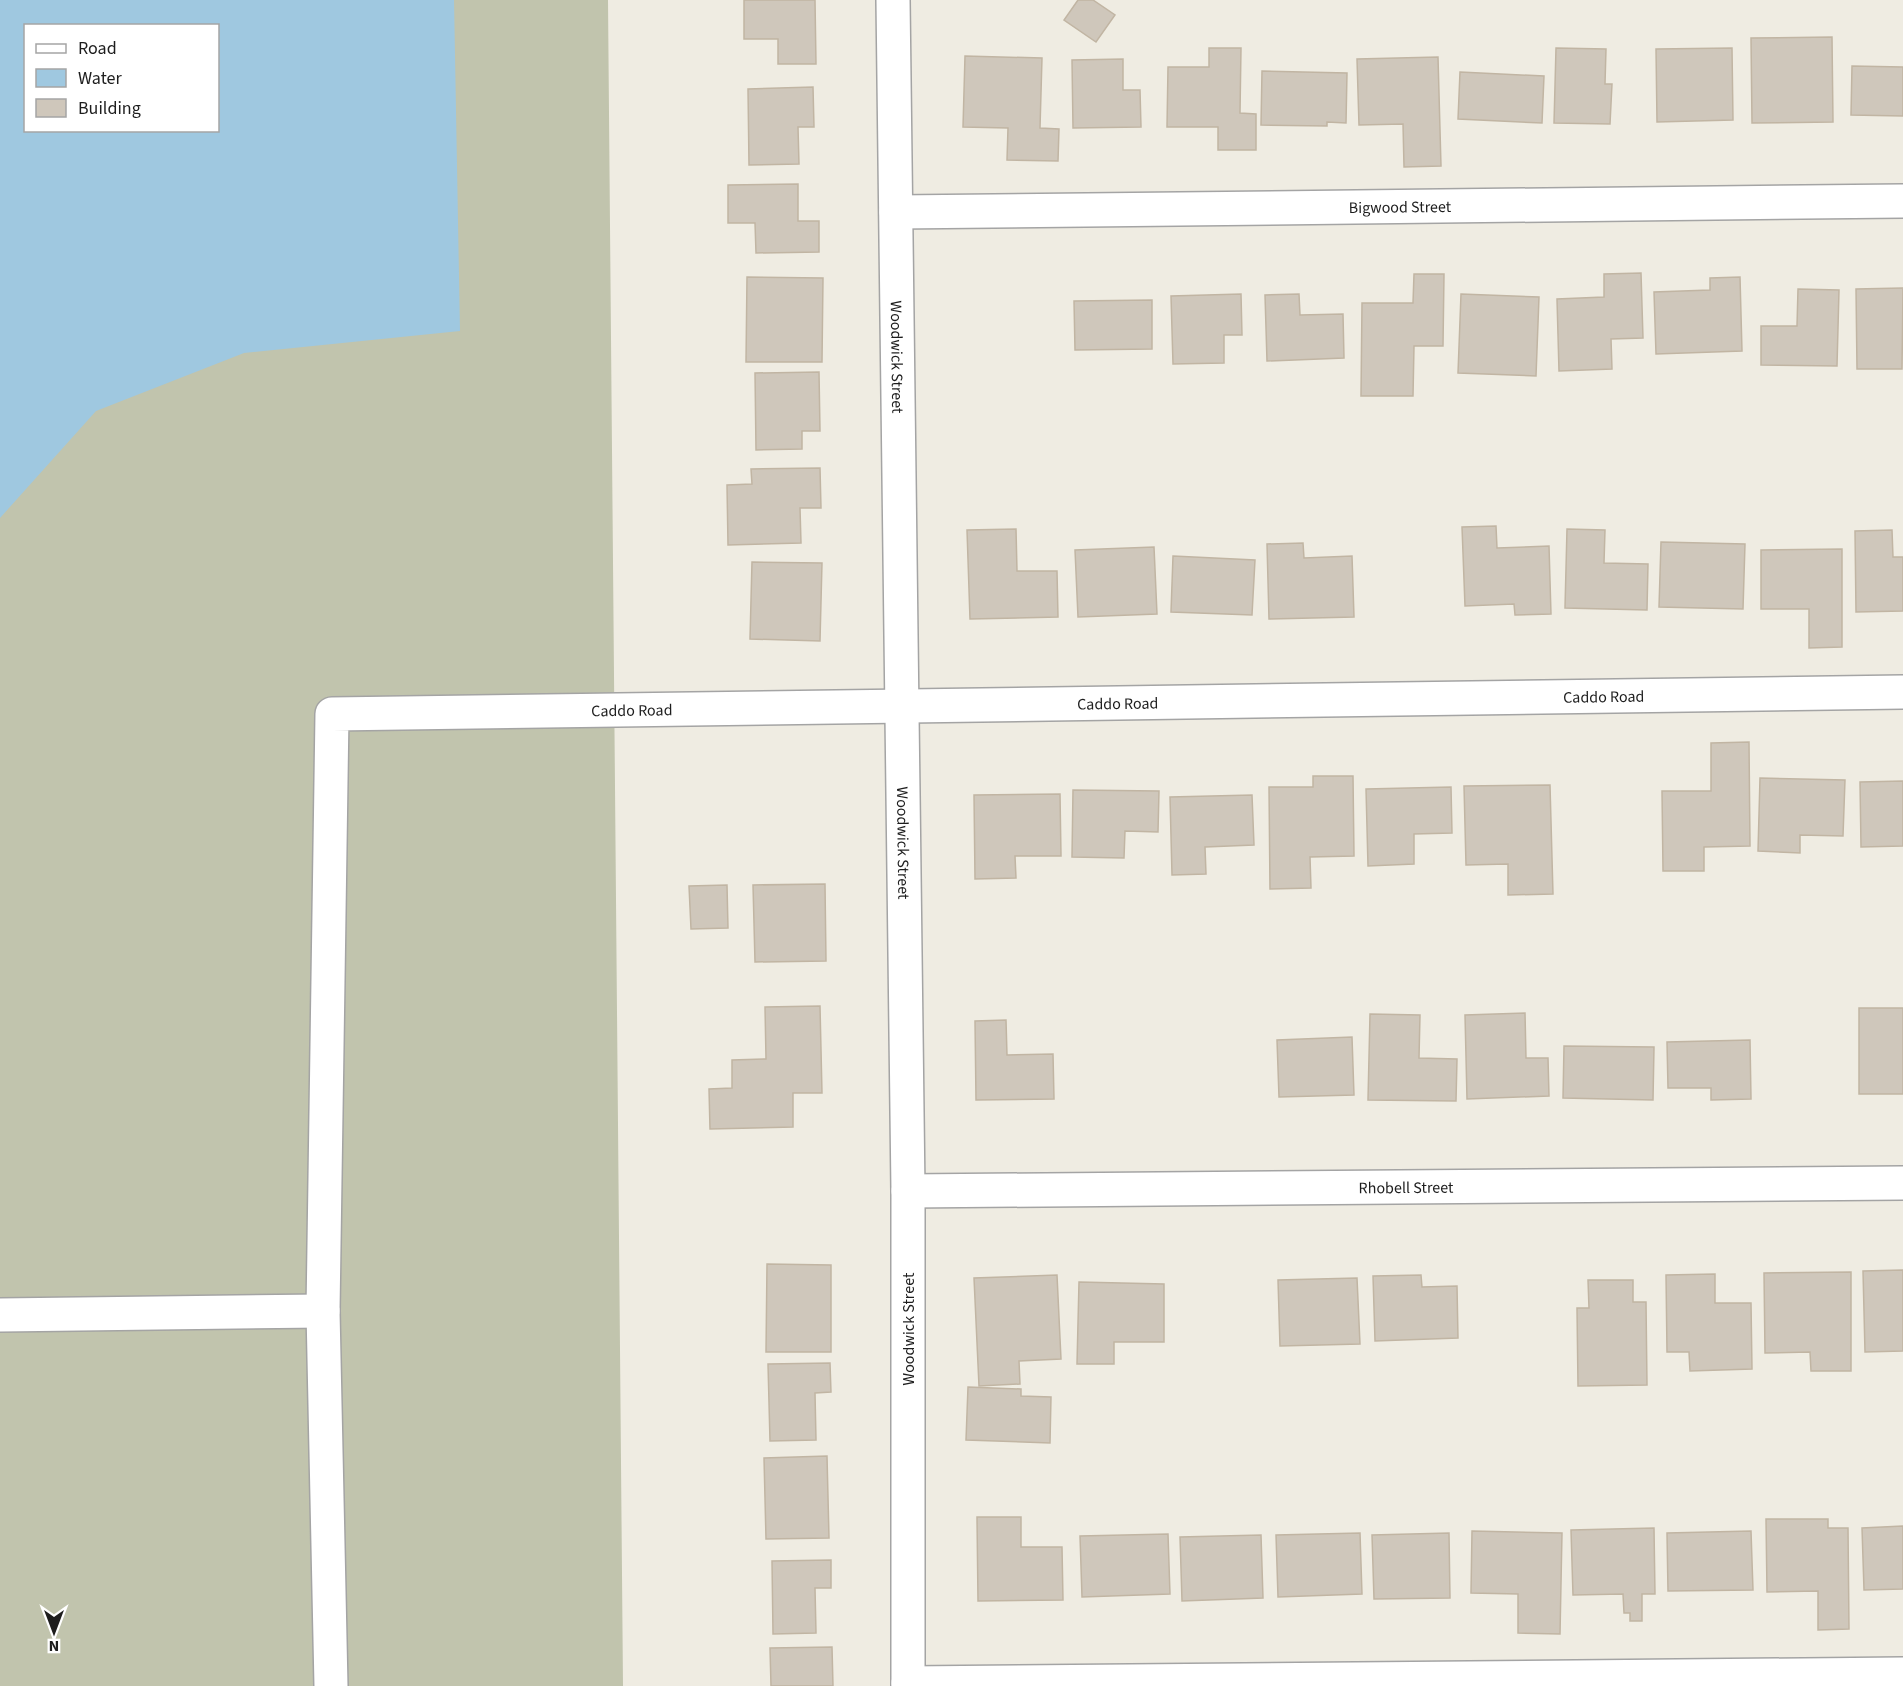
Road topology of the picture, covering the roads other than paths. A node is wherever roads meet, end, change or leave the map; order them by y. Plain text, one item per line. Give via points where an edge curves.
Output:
1 (893, 0) edge
2 (1903, 201) edge
3 (896, 212) junction
4 (1903, 692) edge
5 (901, 706) junction
6 (1903, 1183) edge
7 (908, 1191) junction
8 (323, 1311) junction
9 (0, 1315) edge
10 (1903, 1674) edge
11 (908, 1685) edge
12 (331, 1686) edge

1 - 3 street, Woodwick Street
2 - 3 street, Bigwood Street
3 - 5 street, Woodwick Street
4 - 5 street, Caddo Road
5 - 7 street, Woodwick Street
5 - 8 street, Caddo Road via 332,714
6 - 7 street, Rhobell Street
7 - 11 street, Woodwick Street
8 - 9 street
8 - 12 street
10 - 11 street

